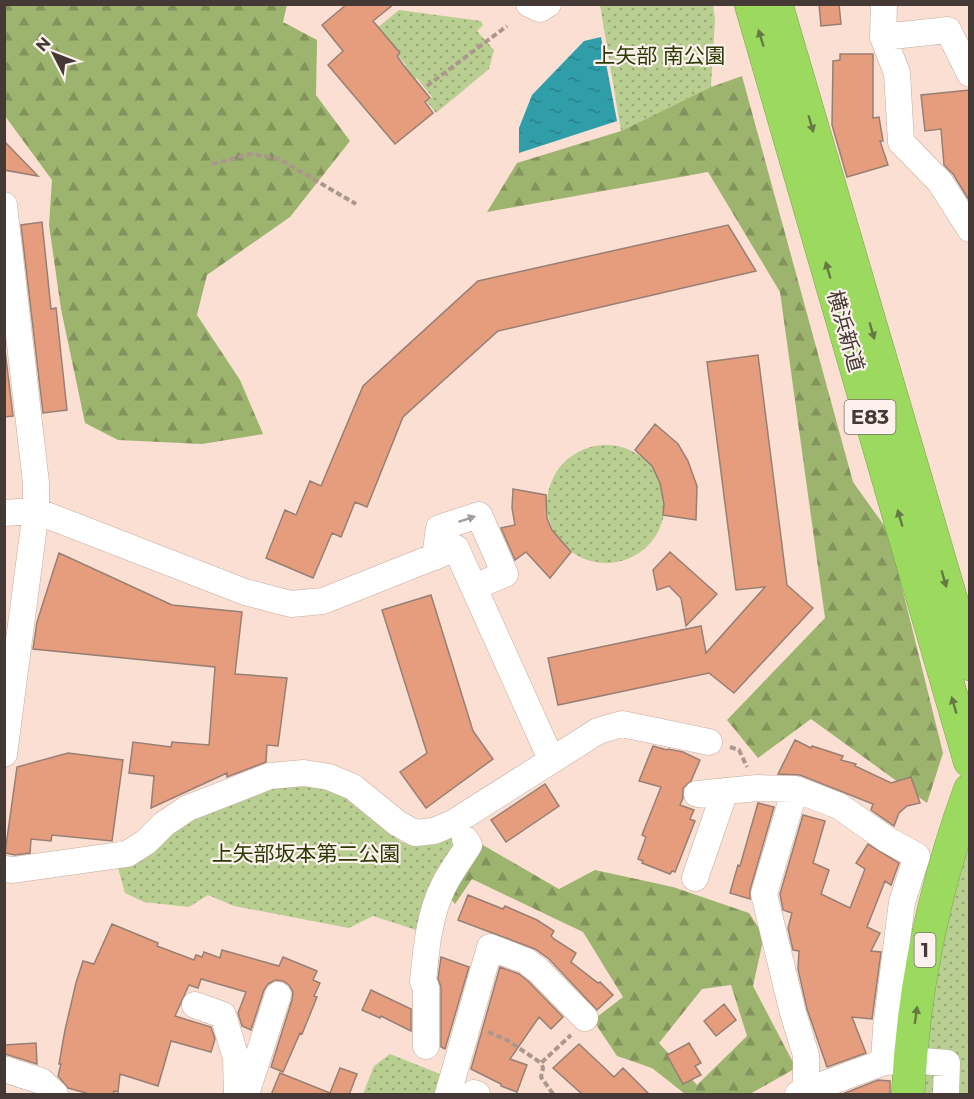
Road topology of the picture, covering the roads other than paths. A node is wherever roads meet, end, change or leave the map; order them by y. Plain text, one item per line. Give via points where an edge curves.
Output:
1 (530, 4) edge
2 (548, 4) edge
3 (751, 4) edge
4 (776, 4) edge
5 (884, 4) edge
6 (883, 37) junction
7 (969, 74) edge
8 (4, 205) edge
9 (969, 229) edge
10 (36, 511) junction
11 (4, 513) edge
12 (435, 557) junction
13 (474, 587) junction
14 (969, 664) edge
15 (708, 742) road end
16 (4, 754) edge
17 (551, 759) junction
18 (969, 761) edge
19 (795, 789) junction
20 (725, 791) junction
21 (697, 794) dead end
22 (966, 800) edge
23 (459, 832) junction
24 (4, 869) edge
25 (695, 878) dead end
26 (278, 995) dead end
27 (195, 1005) dead end
28 (585, 1018) road end
29 (902, 1062) junction
30 (4, 1068) edge
31 (451, 1084) edge
32 (802, 1093) edge
33 (55, 1095) edge
34 (237, 1095) edge
35 (246, 1095) edge
36 (908, 1095) edge
37 (946, 1095) edge

1 - 2 street via 540,9
18 -> 3 highway, 横浜新道 / E83
4 -> 14 highway, 横浜新道 / E83
5 - 6 street
6 - 7 street via 948,30
6 - 9 street via 897,73 901,142 940,182
8 - 10 street via 35,471
10 - 11 street
10 - 12 street via 245,592 291,604 323,601
10 - 16 street
12 - 13 street via 456,548
12 -> 13 street via 439,528 479,515 505,574
13 - 17 street
15 - 17 street via 622,724 598,731
17 - 23 street
19 - 20 street
19 - 29 street via 839,806 917,856 902,902 886,1028
19 - 32 street via 764,894 806,1055
20 - 21 street
20 - 25 street
36 -> 22 highway, 1 via 924,954 939,886
23 - 24 street via 416,833 353,787 329,777 304,773 270,776 188,808 127,854
23 - 31 street via 469,845 443,887 433,916 423,982 426,987 421,1042
26 - 35 street via 275,1035
27 - 34 street via 223,1015 236,1058
28 - 31 street via 526,961 490,947
29 - 32 street
29 - 37 street via 946,1063
30 - 33 street via 41,1081

